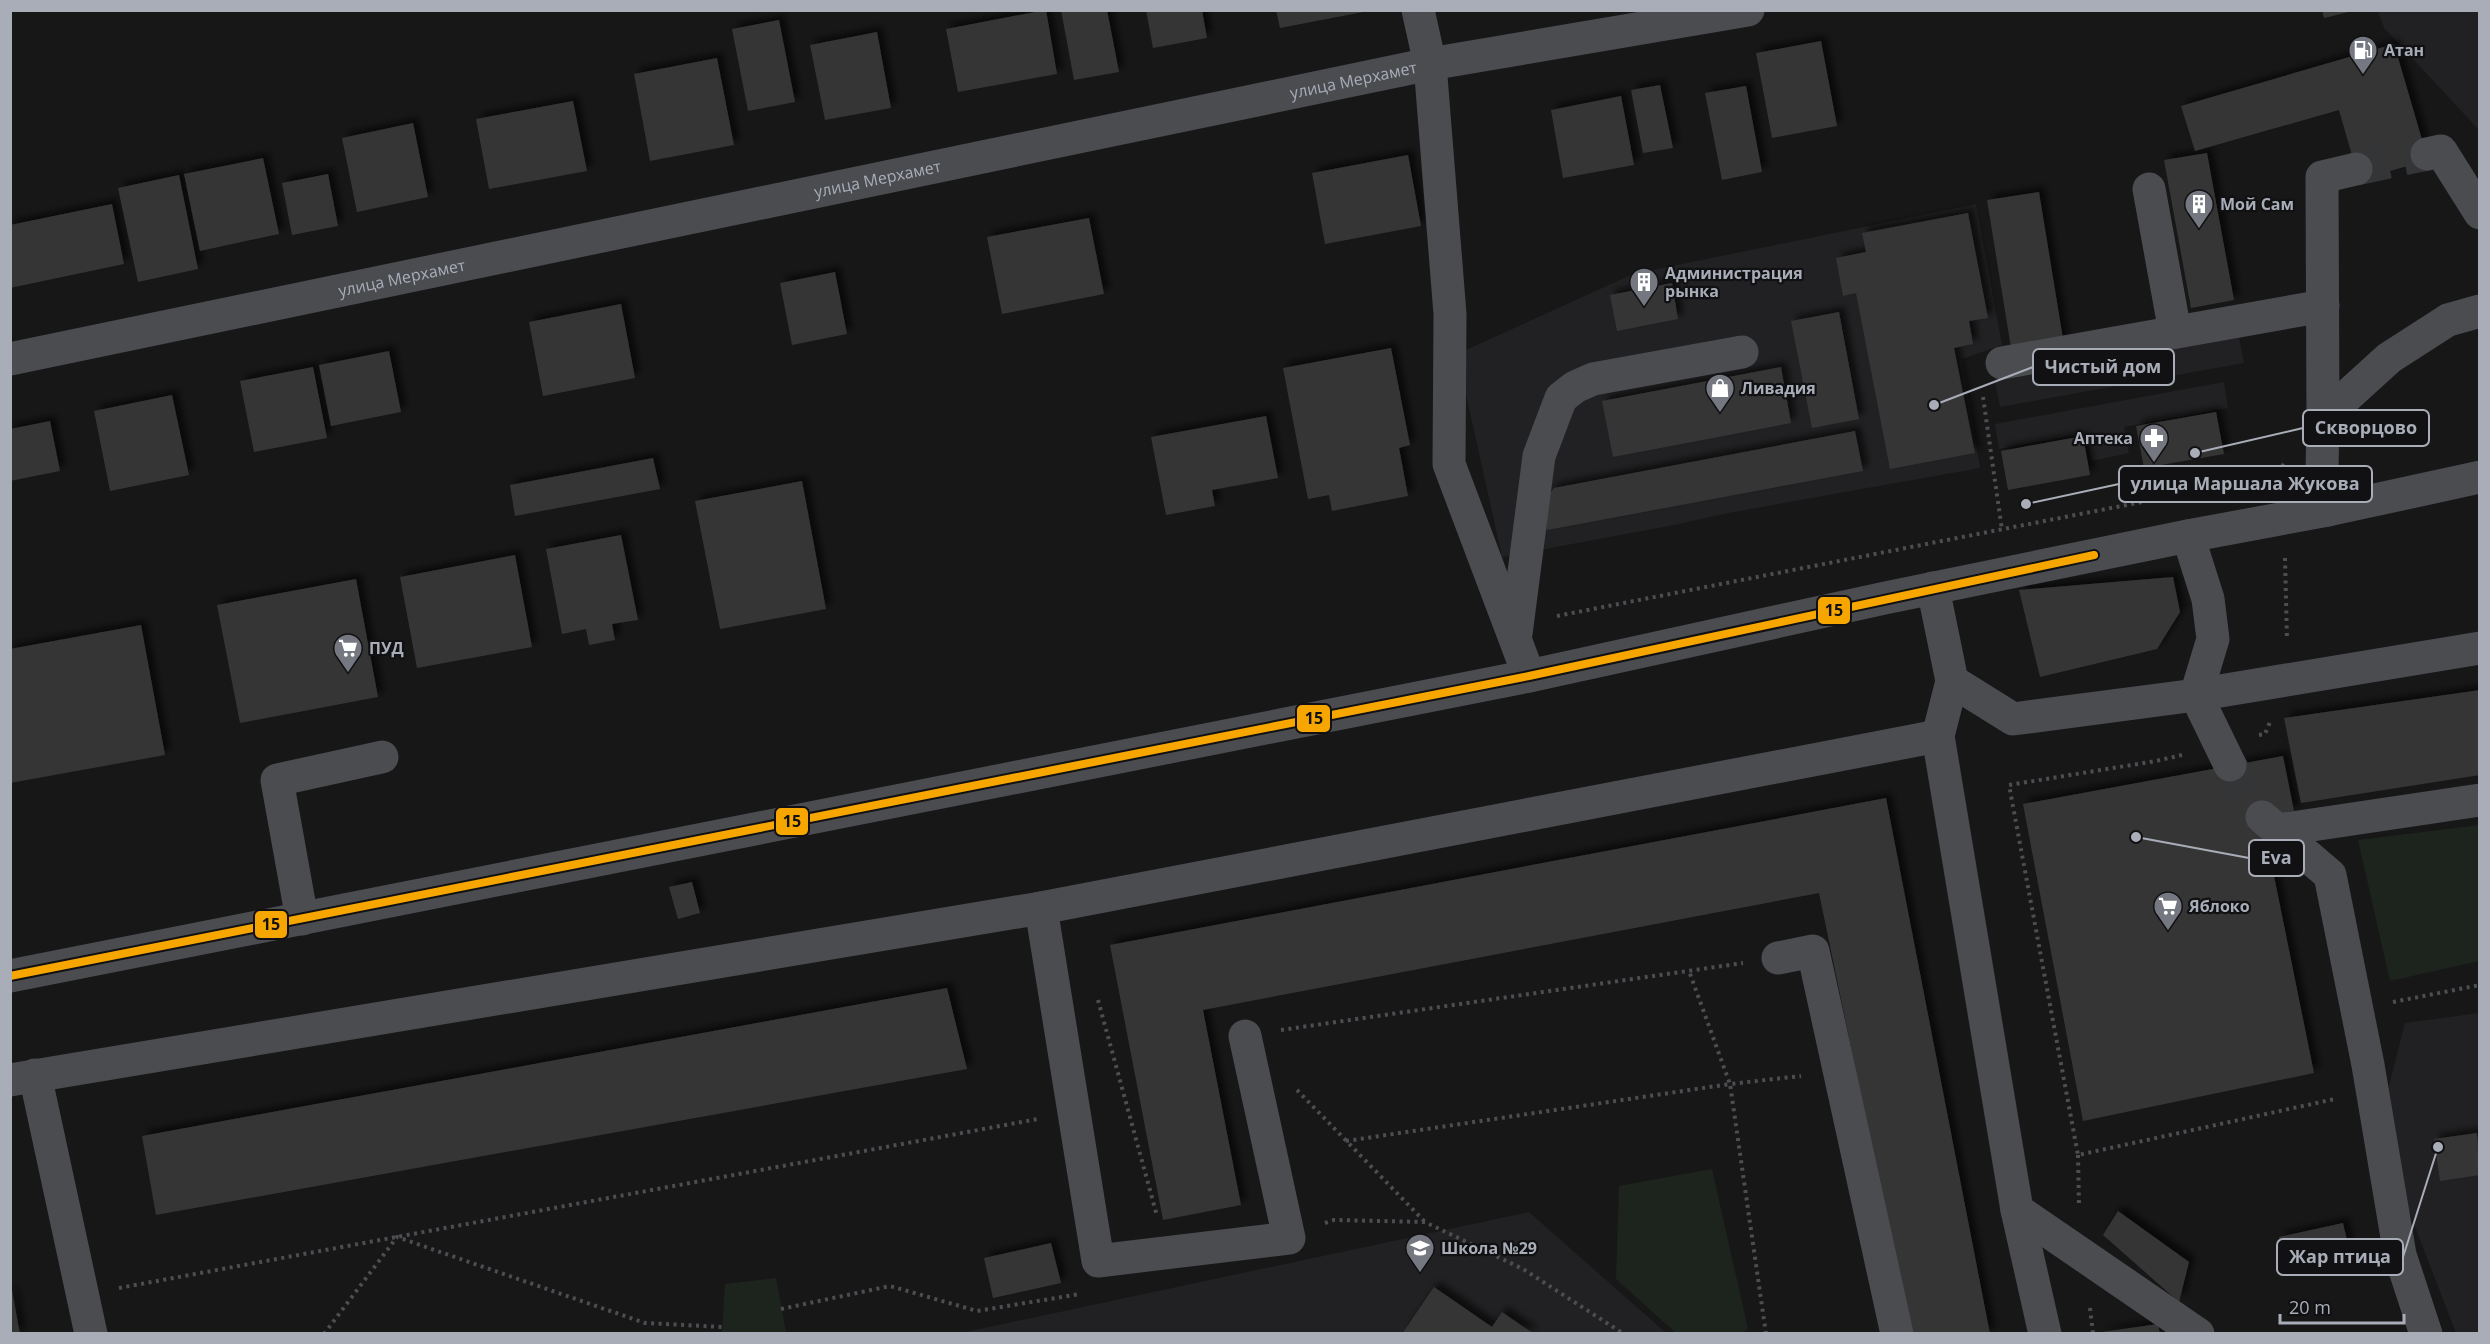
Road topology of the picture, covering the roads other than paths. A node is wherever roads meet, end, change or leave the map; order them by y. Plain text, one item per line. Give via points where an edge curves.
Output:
1 (1418, 10) edge
2 (1748, 10) edge
3 (1430, 64) junction
4 (2427, 154) tunnel mouth
5 (2356, 170) tunnel mouth
6 (2149, 189) dead end
7 (2480, 213) edge
8 (2323, 306) junction
9 (2480, 311) edge
10 (2175, 332) junction
11 (1742, 352) dead end
12 (10, 359) edge
13 (2002, 363) road end
14 (2324, 418) junction
15 (2480, 477) edge
16 (2328, 510) junction
17 (2188, 536) junction
18 (1933, 588) junction
19 (1516, 632) junction
20 (2480, 648) edge
21 (1529, 676) junction
22 (1952, 681) junction
23 (2196, 695) junction
24 (1938, 736) junction
25 (2225, 755) tunnel mouth
26 (382, 758) dead end
27 (2480, 800) edge
28 (1041, 908) junction
29 (302, 919) junction
30 (1778, 958) road end
31 (10, 976) edge
32 (1245, 1036) road end
33 (23, 1078) edge
34 (2017, 1210) junction
35 (91, 1334) edge
36 (1897, 1334) edge
37 (2045, 1334) edge
38 (2198, 1334) edge
39 (2426, 1334) edge

1 - 3 street
2 - 3 street, улица Мерхамет
3 - 12 street, улица Мерхамет
3 - 19 street via 1450,314 1449,464
4 - 7 street via 2441,151
5 - 8 street via 2322,177
6 - 10 street
8 - 10 street
8 - 14 street
9 - 14 street via 2448,320 2389,358
10 - 13 street
11 - 19 street via 1593,379 1561,398 1539,456
14 - 16 street via 2322,471
15 - 16 street
16 - 17 street
17 - 18 street
17 - 23 street via 2208,599 2213,639
18 - 21 street
18 - 22 street
19 - 21 street
20 - 23 street
21 - 29 street
22 - 23 street via 2013,719
22 - 24 street
23 - 25 street
24 - 28 street
24 - 34 street
26 - 29 street via 278,780
27 - 39 street via 2270,824 2330,875 2400,1255
28 - 32 street via 1098,1261 1289,1238
28 - 33 street
29 - 31 street
30 - 36 street via 1813,951
33 - 35 street
34 - 37 street
34 - 38 street

